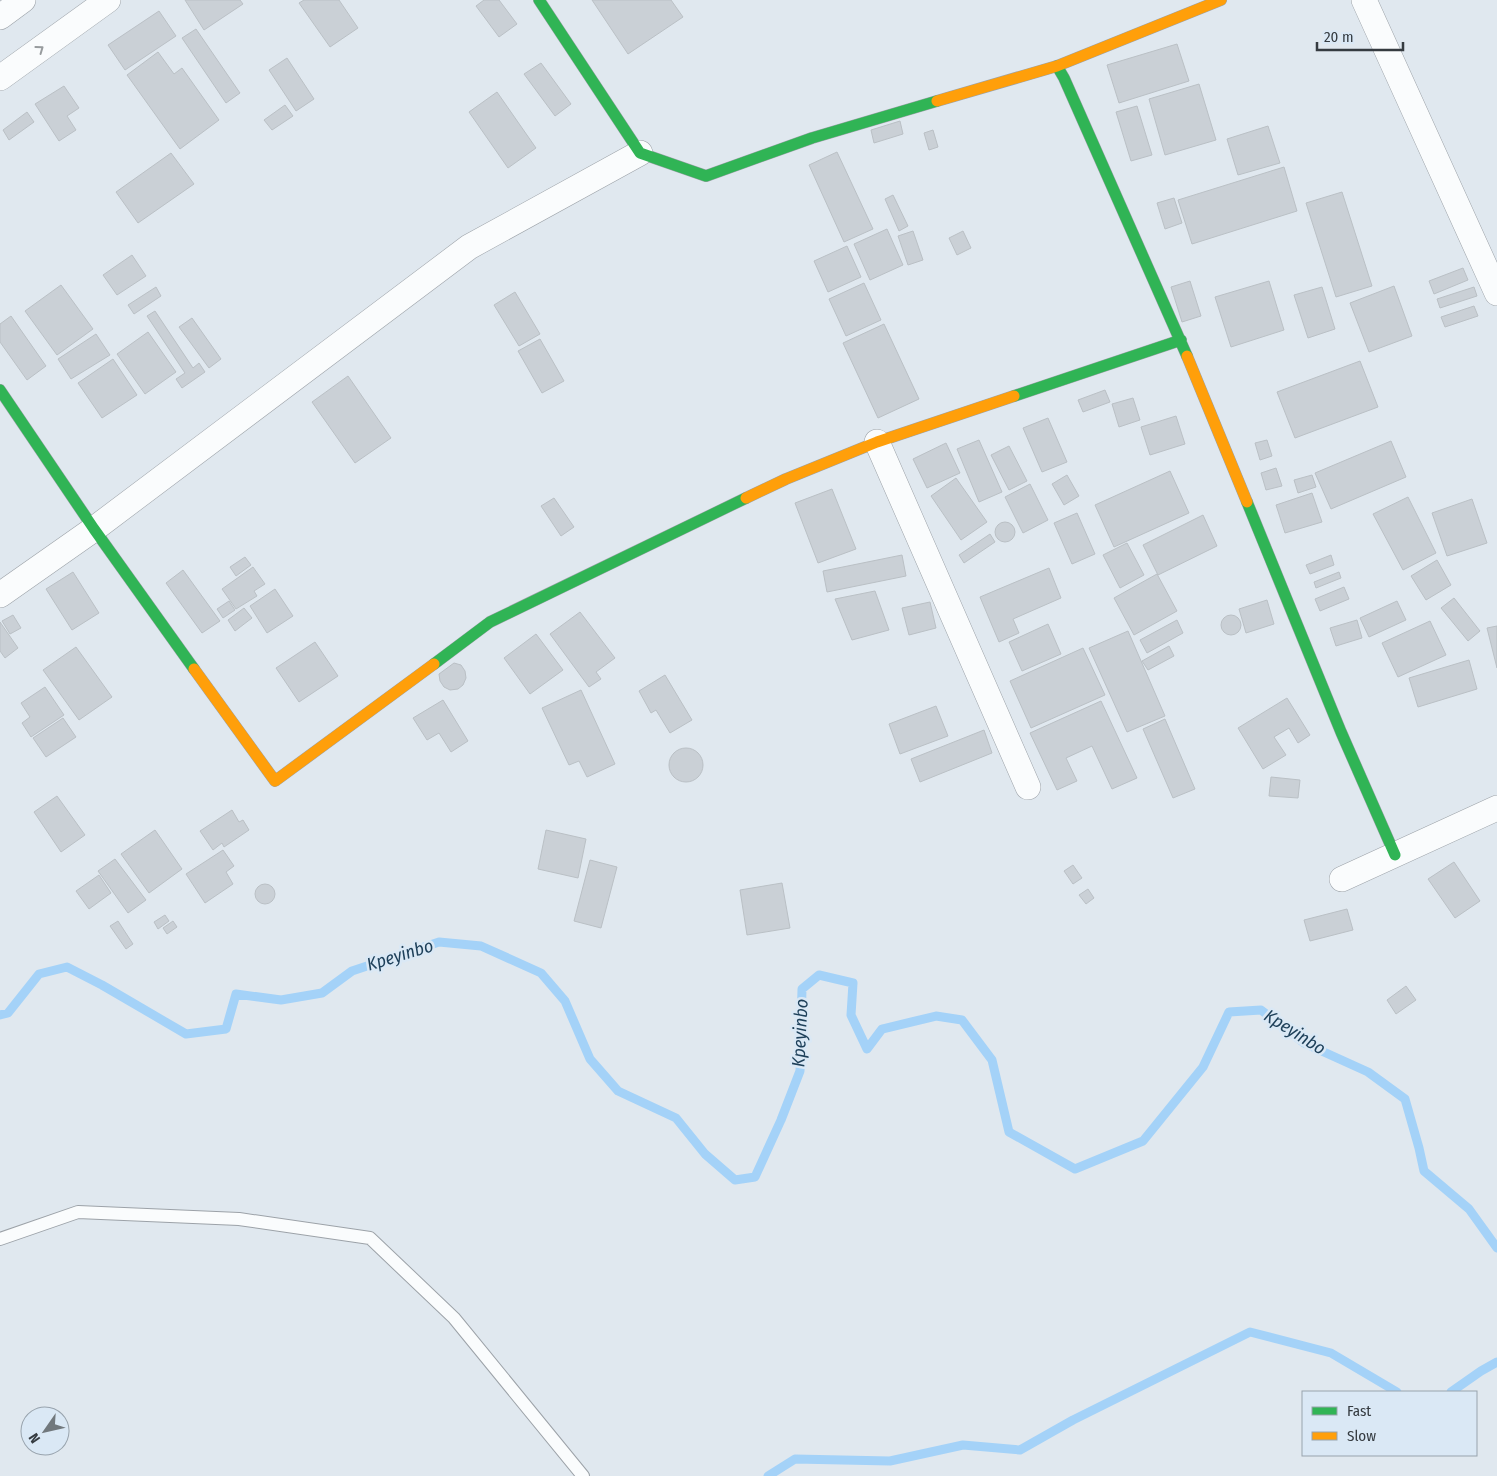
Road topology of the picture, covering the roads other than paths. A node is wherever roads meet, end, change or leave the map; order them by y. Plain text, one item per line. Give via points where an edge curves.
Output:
1 (23, 0) edge
2 (108, 0) edge
3 (539, 0) edge
4 (1222, 0) edge
5 (1364, 0) edge
6 (0, 17) edge
7 (1057, 66) junction
8 (0, 78) edge
9 (640, 153) junction
10 (1497, 293) edge
11 (1181, 340) junction
12 (0, 390) edge
13 (877, 442) junction
14 (94, 530) junction
15 (0, 595) edge
16 (1028, 787) dead end
17 (1497, 808) edge
18 (1396, 855) junction
19 (1342, 879) dead end
20 (0, 1239) edge
21 (583, 1476) edge

1 - 6 street
8 -> 2 street
3 - 9 street
4 - 7 street
5 - 10 street
7 - 9 street via 812,138 706,176
7 - 11 street
9 - 14 street via 469,247
11 - 13 street
11 - 18 street via 1341,732
12 - 14 street
13 - 14 street via 786,479 490,622 275,781
13 - 16 street
14 - 15 street
17 - 18 street
18 - 19 street
20 - 21 lane via 78,1212 240,1219 370,1238 454,1318

